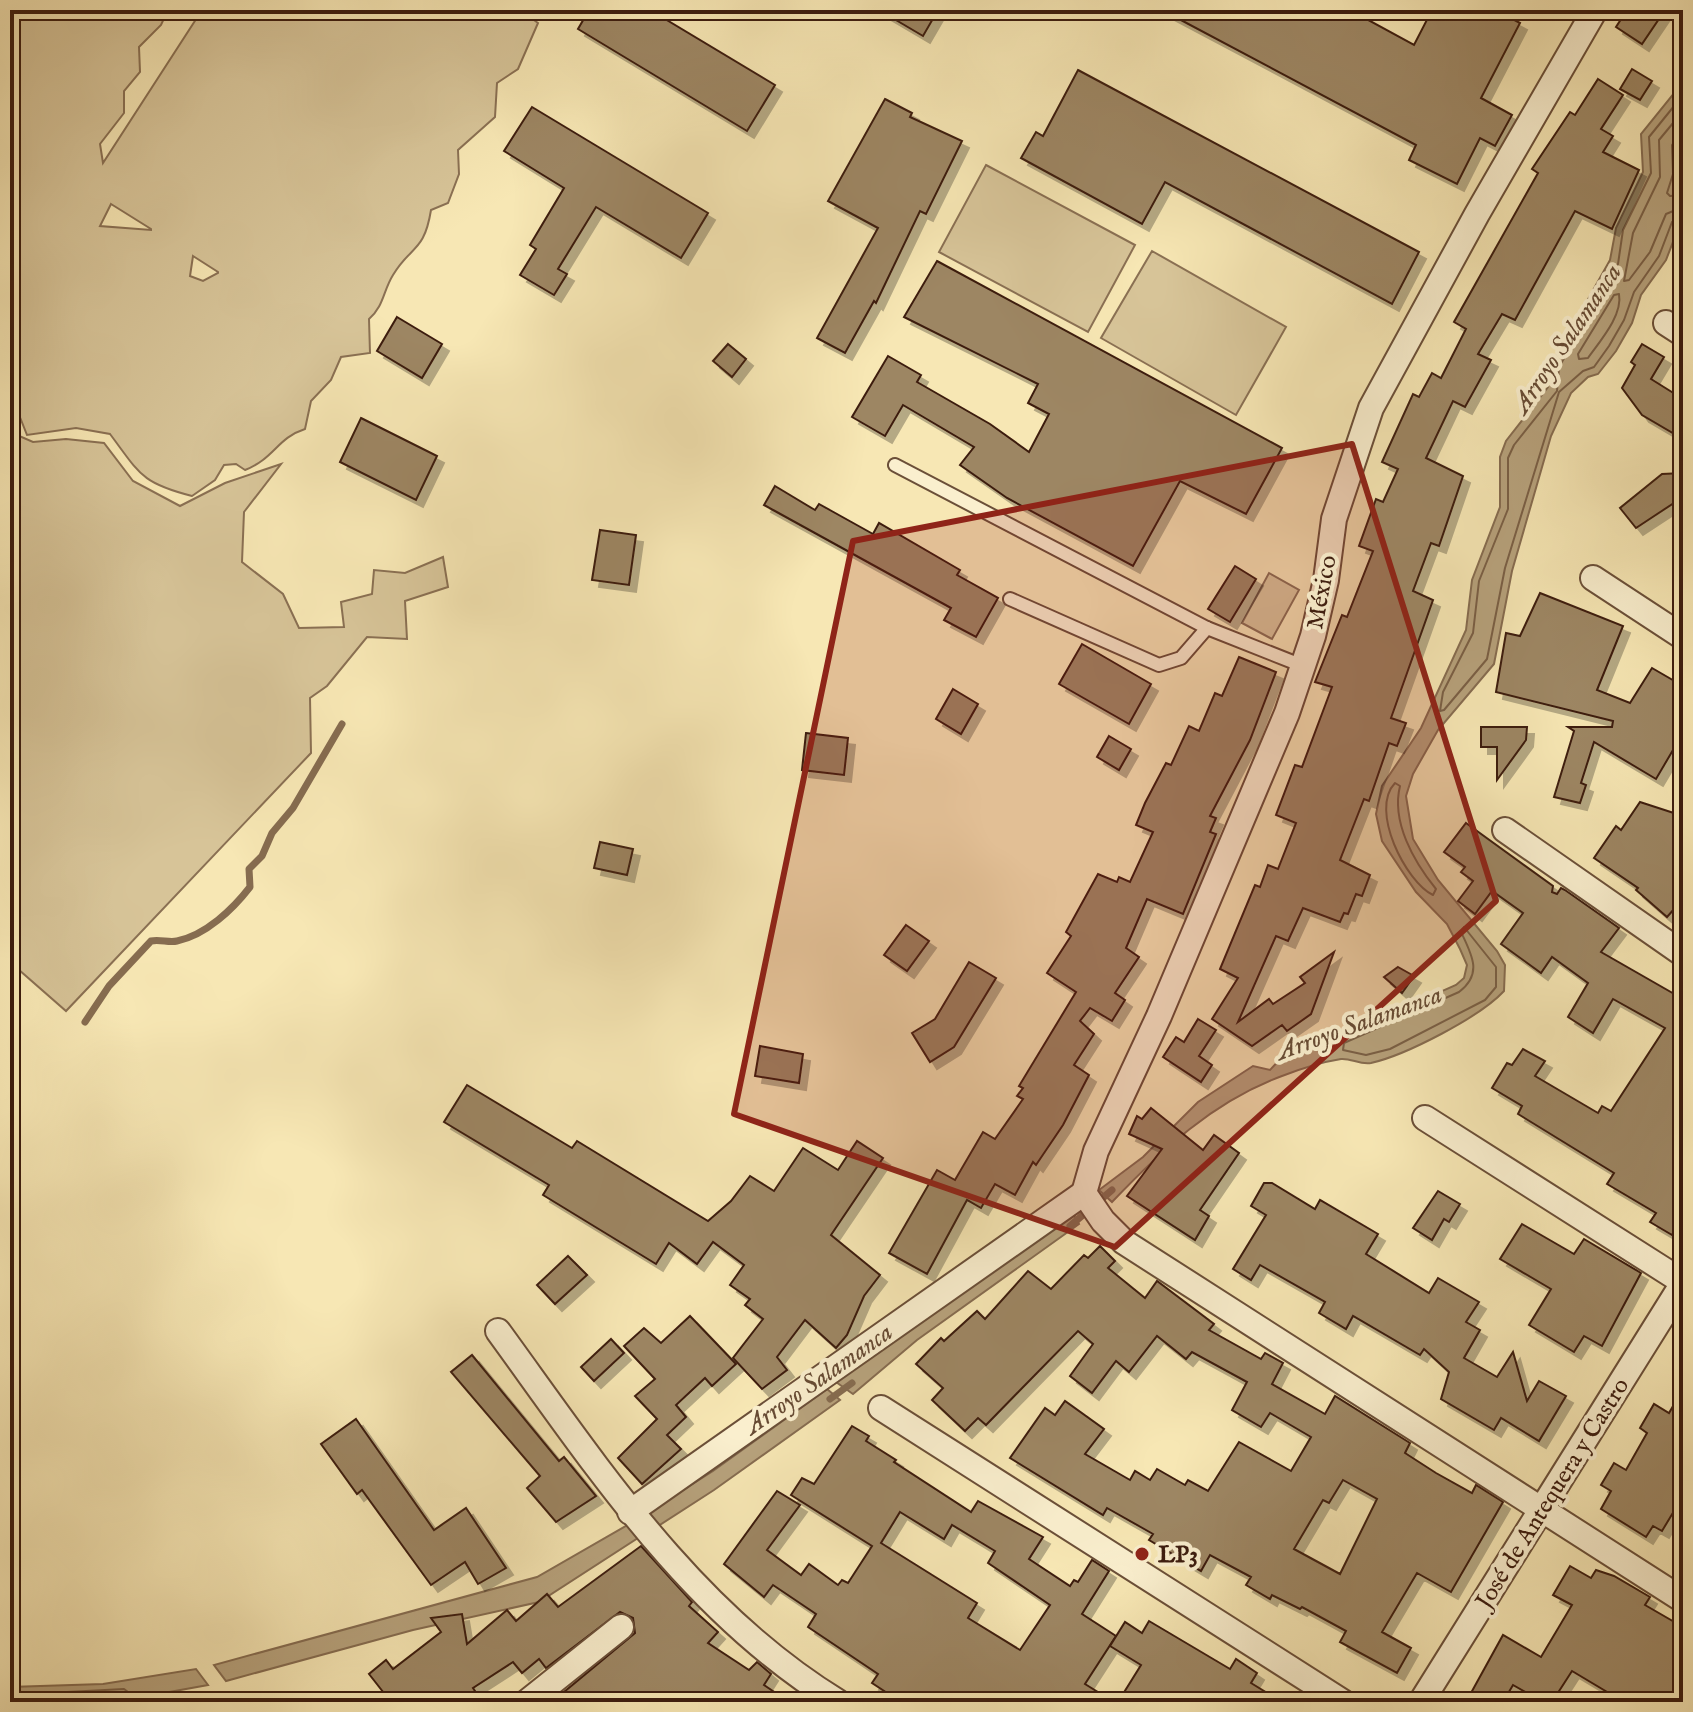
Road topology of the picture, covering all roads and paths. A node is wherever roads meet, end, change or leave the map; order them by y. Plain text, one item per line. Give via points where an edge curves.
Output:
1 (1595, 10) edge
2 (895, 465) dead end
3 (1593, 578) dead end
4 (1010, 599) dead end
5 (1207, 628) junction
6 (1683, 637) edge
7 (1303, 666) junction
8 (1505, 830) dead end
9 (1683, 954) edge
10 (1425, 1118) dead end
11 (1087, 1196) junction
12 (1683, 1282) edge
13 (498, 1331) dead end
14 (881, 1408) dead end
15 (1541, 1510) junction
16 (630, 1512) junction
17 (1683, 1600) edge
18 (621, 1627) dead end
19 (527, 1702) edge
20 (838, 1702) edge
21 (1343, 1702) edge
22 (1421, 1702) edge

1 - 7 street, México via 1371,408 1334,519 1326,580
2 - 5 lane
3 - 6 street
4 - 5 lane via 1159,665 1181,658
5 - 7 lane
7 - 11 street, México via 1256,789 1096,1151
8 - 9 street
10 - 12 street
11 - 15 street via 1124,1242
11 - 16 street
12 - 15 street, José de Antequera y Castro
13 - 16 street
14 - 21 street
15 - 17 street
15 - 22 street, José de Antequera y Castro
16 - 20 street via 746,1636
18 - 19 street

